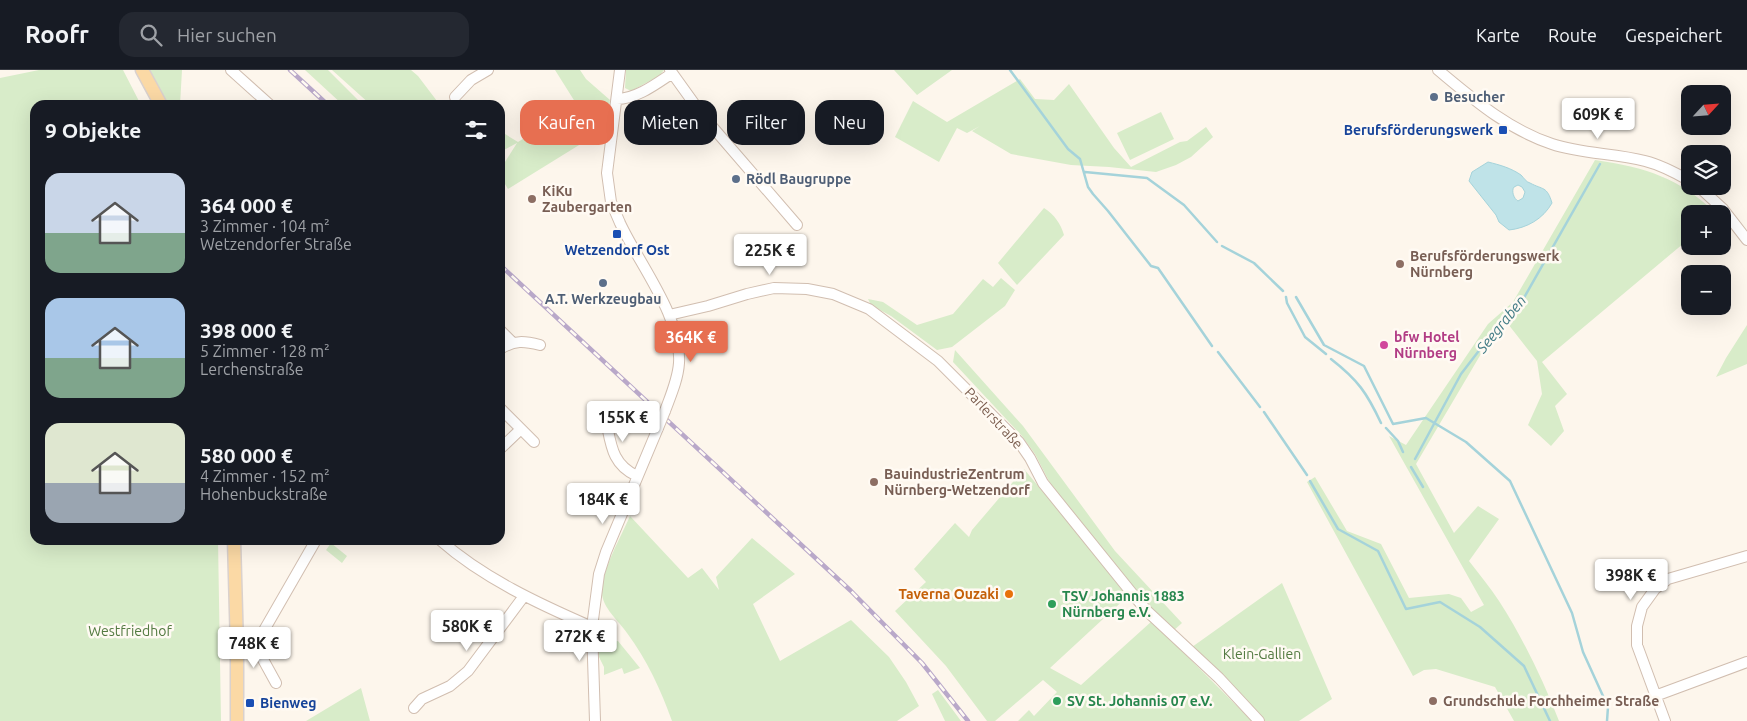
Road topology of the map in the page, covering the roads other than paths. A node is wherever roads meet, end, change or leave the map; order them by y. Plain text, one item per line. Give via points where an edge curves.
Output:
1 (142, 70) edge
2 (231, 70) edge
3 (488, 70) edge
4 (620, 70) edge
5 (1438, 70) edge
6 (670, 72) edge
7 (456, 97) dead end
8 (617, 99) junction
9 (159, 100) edge
10 (264, 100) edge
11 (1681, 176) edge
12 (1708, 195) edge
13 (797, 225) dead end
14 (1747, 240) edge
15 (669, 315) junction
16 (505, 335) edge
17 (512, 342) junction
18 (540, 345) dead end
19 (505, 346) edge
20 (505, 413) edge
21 (605, 416) dead end
22 (520, 429) junction
23 (534, 442) dead end
24 (505, 444) edge
25 (637, 476) junction
26 (234, 545) edge
27 (313, 545) edge
28 (447, 545) edge
29 (1747, 556) edge
30 (524, 596) junction
31 (592, 627) junction
32 (254, 643) junction
33 (237, 648) junction
34 (1747, 662) edge
35 (276, 683) dead end
36 (1655, 696) junction
37 (414, 708) dead end
38 (237, 721) edge
39 (595, 721) edge
40 (1259, 721) edge
41 (1665, 721) edge

1 - 9 main road
2 - 10 street
3 - 7 street via 470,80
4 - 8 street
5 - 11 street via 1495,117 1535,137 1552,144 1646,161
6 - 8 street via 635,95
6 - 13 street via 703,116
8 - 15 street via 607,172 611,202
12 - 14 street via 1724,209
15 - 25 street, bridge via 678,342 679,365 665,411
15 - 40 street, Parlerstraße via 774,288 833,294 869,309 938,361 1019,442 1043,483 1135,598
16 - 17 street
17 - 18 street via 524,340
17 - 19 street
20 - 22 street
21 - 25 street via 611,448 618,462
22 - 23 street
22 - 24 street
25 - 31 street via 602,563
26 - 33 main road
27 - 32 street
28 - 30 street
29 - 36 street via 1668,579 1648,597 1638,616 1636,634
30 - 31 street
30 - 37 street via 468,671 450,686 422,699
31 - 39 street
32 - 33 street
32 - 35 street
33 - 38 main road
34 - 36 street
36 - 41 street

